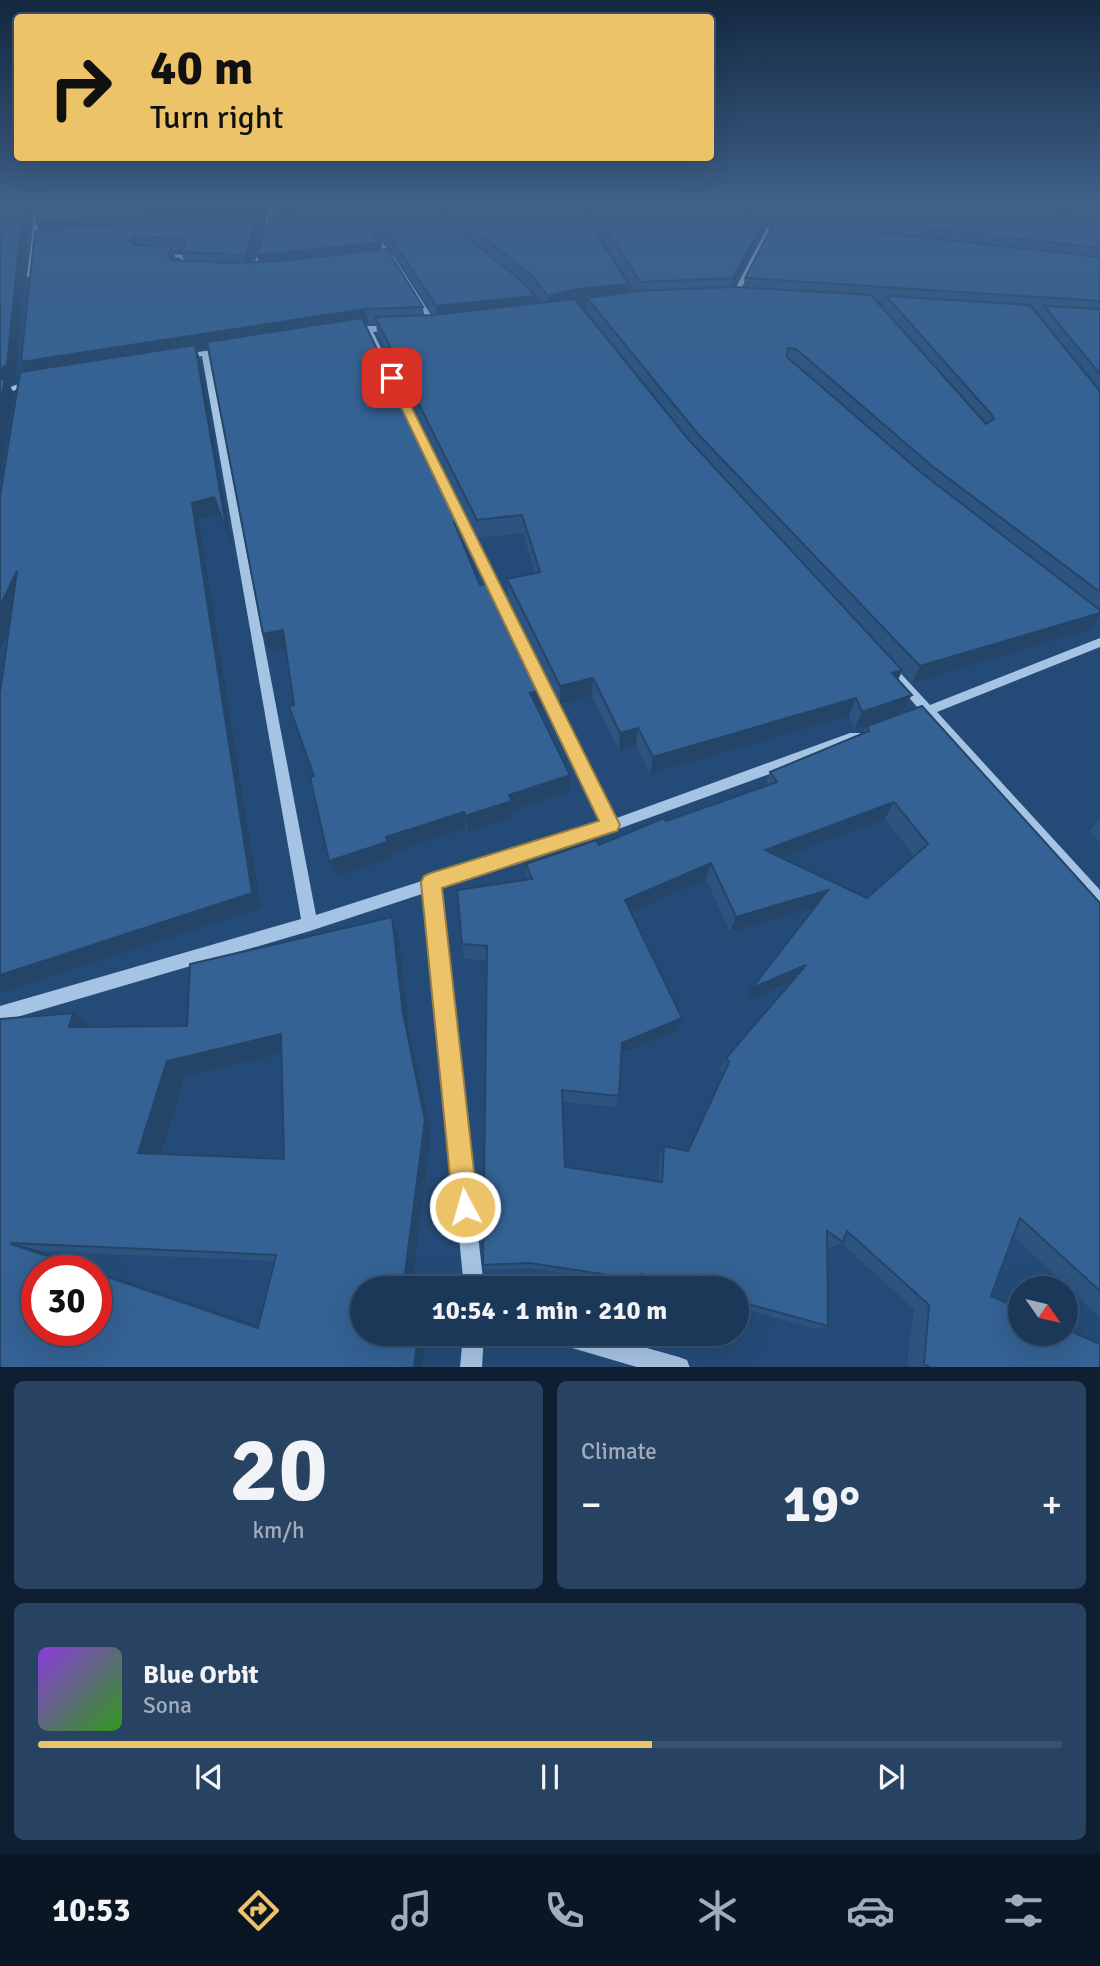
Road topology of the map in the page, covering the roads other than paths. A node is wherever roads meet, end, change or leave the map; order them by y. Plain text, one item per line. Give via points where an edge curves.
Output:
1 (31, 268) edge
2 (178, 268) edge
3 (254, 268) edge
4 (398, 268) edge
5 (749, 268) edge
6 (187, 271) edge
7 (244, 271) edge
8 (253, 271) junction
9 (263, 271) edge
10 (29, 292) edge
11 (734, 297) junction
12 (722, 298) edge
13 (748, 298) edge
14 (447, 325) edge
15 (407, 327) edge
16 (421, 327) edge
17 (434, 327) junction
18 (368, 328) junction
19 (341, 332) edge
20 (232, 349) edge
21 (205, 353) junction
22 (166, 360) edge
23 (23, 370) edge
24 (36, 381) edge
25 (22, 383) junction
26 (0, 394) edge
27 (20, 397) edge
28 (1100, 642) edge
29 (881, 660) edge
30 (928, 711) junction
31 (903, 720) edge
32 (865, 734) edge
33 (610, 825) junction
34 (431, 882) junction
35 (1100, 901) edge
36 (310, 924) junction
37 (0, 1014) edge
38 (473, 1276) edge
39 (473, 1346) edge
40 (605, 1346) edge
41 (471, 1367) edge
42 (679, 1367) edge

1 - 10 street
2 - 6 street
3 - 8 street
4 - 17 street
5 - 11 street
7 - 8 street
8 - 9 street
11 - 12 street
11 - 13 street
14 - 17 street
15 - 18 street
16 - 17 street
18 - 19 street
18 - 33 street
20 - 21 street
21 - 22 street
21 - 36 street
23 - 25 street
24 - 25 street
25 - 26 street
25 - 27 street
28 - 30 street
29 - 30 street
30 - 31 street
30 - 35 street
32 - 33 street
33 - 34 street
34 - 36 street
34 - 38 street
36 - 37 street
39 - 41 street
40 - 42 street

